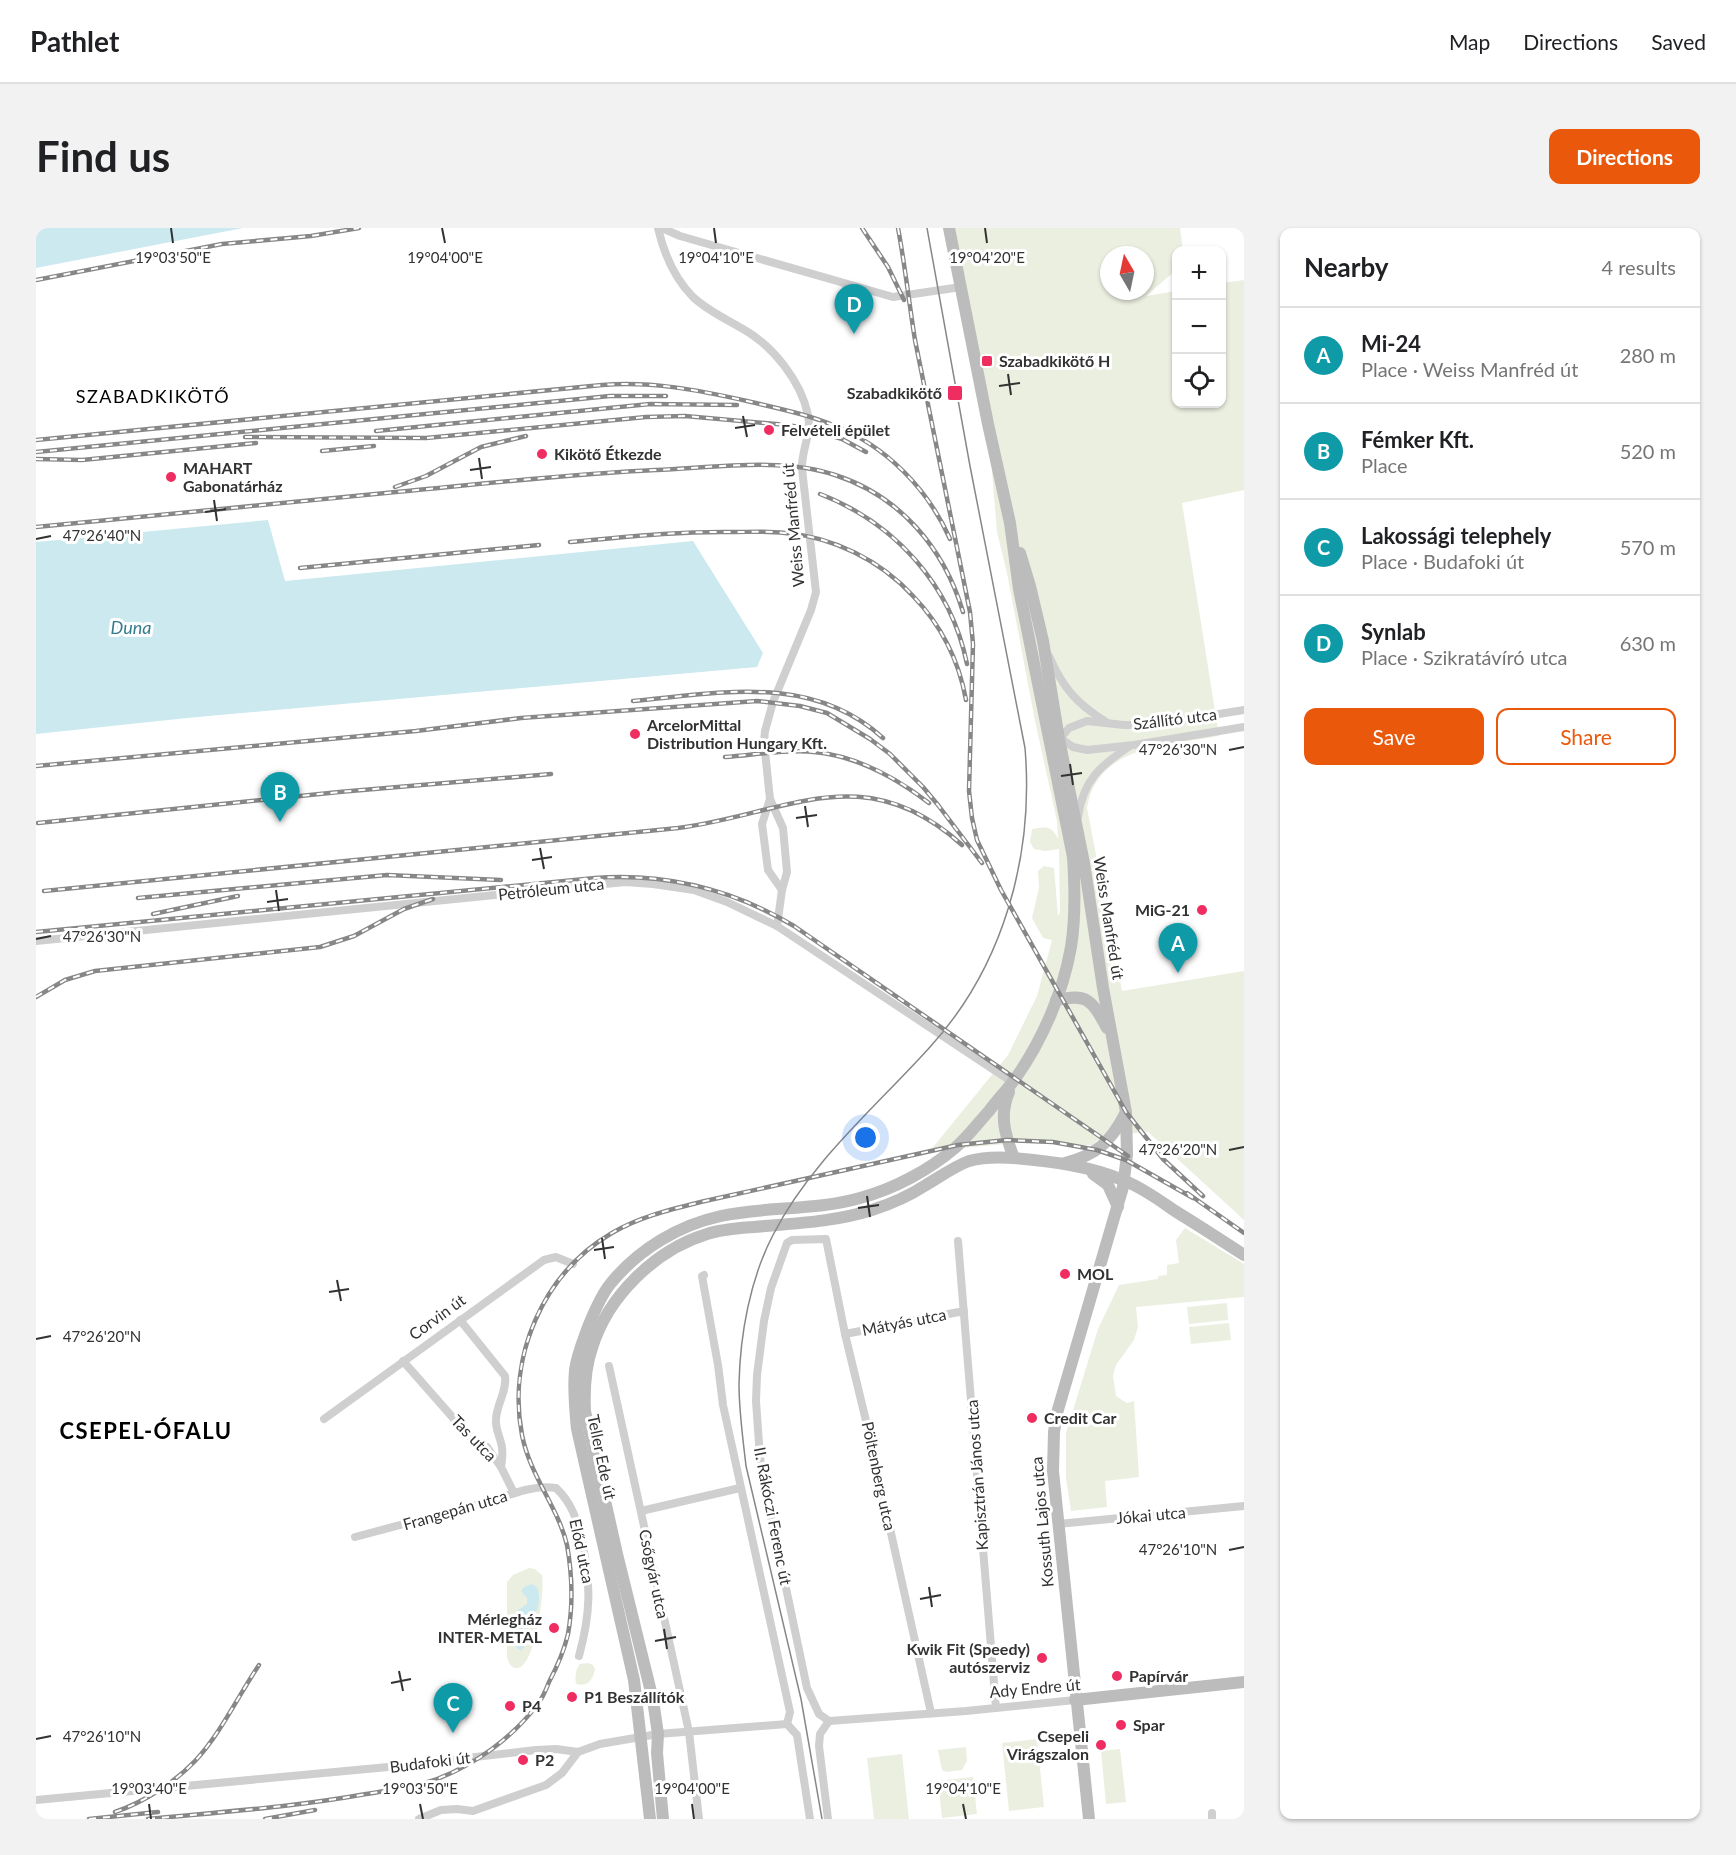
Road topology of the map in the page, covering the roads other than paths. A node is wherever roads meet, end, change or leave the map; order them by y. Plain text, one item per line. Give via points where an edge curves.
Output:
1 (660, 228) edge
2 (949, 228) edge
3 (961, 287) junction
4 (1010, 523) junction
5 (1043, 641) junction
6 (1244, 710) edge
7 (1221, 714) junction
8 (1044, 719) junction
9 (1106, 722) junction
10 (1244, 727) edge
11 (1223, 730) junction
12 (1059, 739) junction
13 (1134, 745) junction
14 (1052, 757) junction
15 (770, 800) junction
16 (1077, 823) junction
17 (782, 890) junction
18 (777, 927) junction
19 (36, 940) edge
20 (1056, 1000) junction
21 (1112, 1037) junction
22 (1012, 1082) junction
23 (1126, 1112) junction
24 (1014, 1158) junction
25 (1126, 1160) junction
26 (1061, 1164) junction
27 (1082, 1168) junction
28 (1125, 1181) junction
29 (1146, 1191) junction
30 (1118, 1207) junction
31 (826, 1239) joint
32 (958, 1241) dead end
33 (1244, 1255) edge
34 (573, 1264) dead end
35 (704, 1275) dead end
36 (964, 1311) junction
37 (460, 1320) junction
38 (845, 1334) junction
39 (403, 1361) junction
40 (609, 1366) dead end
41 (324, 1419) dead end
42 (501, 1467) junction
43 (556, 1488) joint
44 (740, 1488) junction
45 (514, 1493) junction
46 (1244, 1506) edge
47 (641, 1511) junction
48 (1058, 1524) junction
49 (355, 1537) dead end
50 (579, 1656) dead end
51 (1244, 1682) edge
52 (1076, 1700) junction
53 (996, 1708) junction
54 (931, 1713) junction
55 (829, 1721) junction
56 (787, 1724) junction
57 (689, 1732) junction
58 (658, 1734) junction
59 (641, 1737) junction
60 (578, 1752) junction
61 (36, 1800) edge
62 (474, 1815) edge
63 (418, 1819) edge
64 (650, 1819) edge
65 (663, 1819) edge
66 (699, 1819) edge
67 (810, 1819) edge
68 (828, 1819) edge
69 (1089, 1819) edge

1 - 3 street via 893,297
1 - 15 street, Weiss Manfréd út via 668,261 686,289 705,307 753,335 775,354 792,377 809,416 802,470 816,592 765,731
2 - 3 main road, Weiss Manfréd út
3 - 4 main road, Weiss Manfréd út
4 - 5 main road, Weiss Manfréd út
4 - 8 main road, Weiss Manfréd út
5 - 9 street, Szállító utca via 1071,695
5 - 12 main road, Weiss Manfréd út
6 - 7 street, Szállító utca
7 - 9 street, Szállító utca via 1151,725
7 - 11 street
8 - 12 street
8 - 14 main road, Weiss Manfréd út
9 - 12 street, Szállító utca via 1078,724
10 - 11 street, Szállító utca
11 - 13 street, Szállító utca
12 - 13 street, Szállító utca via 1087,750
12 - 14 street
12 - 16 main road, Weiss Manfréd út
13 - 16 street, Szállító utca via 1110,759 1088,782 1080,800
14 - 20 main road, Weiss Manfréd út via 1073,857 1076,892 1071,947
15 - 17 street, Weiss Manfréd út via 783,828 787,872
15 - 17 street, Weiss Manfréd út via 762,824 768,870
16 - 21 main road, Weiss Manfréd út
17 - 18 street, Weiss Manfréd út
18 - 19 street, Petróleum utca via 727,902 694,891 625,882
18 - 22 street, Petróleum utca
20 - 21 main road, Weiss Manfréd út via 1084,998
20 - 22 main road, Weiss Manfréd út via 1037,1042
21 - 23 main road, Weiss Manfréd út
22 - 24 main road via 1002,1114
22 - 59 main road, Teller Ede út via 958,1145 892,1187 829,1204 740,1212 699,1221 672,1233 633,1259 610,1284 582,1343 574,1399 577,1429 634,1680
23 - 25 main road, Weiss Manfréd út
23 - 26 main road via 1108,1142 1089,1156
24 - 26 main road
24 - 58 main road, Teller Ede út via 969,1161 889,1204 839,1219 708,1234 681,1245 638,1276 606,1317 592,1347 585,1382 585,1411
25 - 28 main road, Kossuth Lajos utca
25 - 29 main road via 1134,1178
26 - 27 main road
27 - 28 main road
27 - 30 main road via 1108,1185
28 - 29 main road
28 - 30 main road, Kossuth Lajos utca
29 - 30 main road via 1128,1196
29 - 33 main road
30 - 48 main road, Kossuth Lajos utca via 1054,1432
31 - 38 street, Pöltenberg utca
31 - 55 street, II. Rákóczi Ferenc út via 792,1240 787,1244 764,1321 756,1401 764,1483 807,1688 819,1714
32 - 36 street, Kapisztrán János utca
34 - 37 street, Corvin út via 556,1257 544,1260
35 - 44 street, II. Rákóczi Ferenc út
36 - 38 street, Mátyás utca
36 - 53 street, Kapisztrán János utca
37 - 39 street, Corvin út
37 - 42 street via 505,1376 505,1392 496,1418 502,1447
38 - 54 street, Pöltenberg utca
39 - 41 street, Corvin út
39 - 42 street, Tas utca
40 - 47 street, Csőgyár utca
42 - 45 street, Tas utca
43 - 45 street, Frangepán utca
43 - 50 street, Előd utca via 566,1497 578,1523 588,1571 588,1612
44 - 47 street
44 - 56 street, II. Rákóczi Ferenc út via 790,1712
45 - 49 street, Frangepán utca
46 - 48 street, Jókai utca
47 - 57 street, Csőgyár utca
48 - 52 main road, Kossuth Lajos utca
51 - 52 main road, Ady Endre út
52 - 53 street, Ady Endre út
52 - 69 main road, Kossuth Lajos utca
53 - 54 street, Ady Endre út
54 - 55 street, Ady Endre út
55 - 68 street via 820,1734 819,1746
56 - 57 street, Budafoki út
56 - 67 street, II. Rákóczi Ferenc út via 797,1735
57 - 58 street, Budafoki út
57 - 66 street, Csőgyár utca
58 - 59 street, Budafoki út
58 - 65 main road, Teller Ede út
59 - 60 street, Budafoki út
59 - 64 main road, Teller Ede út
60 - 61 street, Budafoki út via 536,1750
60 - 62 street via 562,1773 546,1785
62 - 63 street via 457,1809 441,1810

